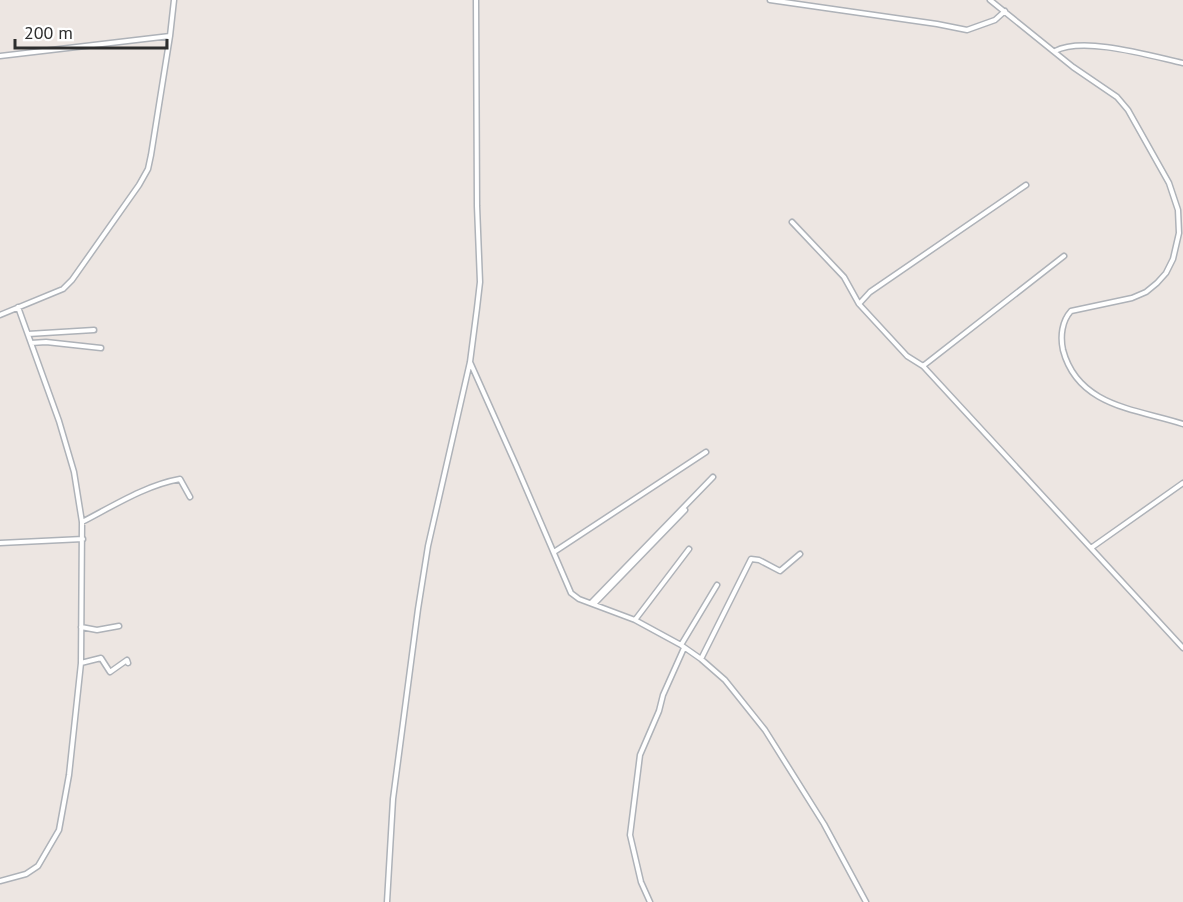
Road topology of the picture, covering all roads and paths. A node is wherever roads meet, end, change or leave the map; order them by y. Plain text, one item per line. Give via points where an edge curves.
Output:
1 (174, 0) edge
2 (476, 0) edge
3 (770, 0) edge
4 (990, 0) edge
5 (1005, 11) junction
6 (171, 36) junction
7 (1055, 51) junction
8 (0, 56) edge
9 (1183, 63) edge
10 (1026, 185) dead end
11 (792, 222) dead end
12 (1064, 256) dead end
13 (858, 304) junction
14 (18, 307) junction
15 (0, 315) edge
16 (93, 330) dead end
17 (28, 334) junction
18 (31, 343) junction
19 (101, 348) dead end
20 (470, 362) junction
21 (923, 366) junction
22 (1183, 424) edge
23 (706, 452) dead end
24 (713, 477) dead end
25 (1183, 483) edge
26 (190, 497) dead end
27 (685, 510) dead end
28 (82, 522) junction
29 (83, 539) junction
30 (0, 543) edge
31 (1091, 548) junction
32 (689, 549) dead end
33 (554, 552) junction
34 (800, 554) dead end
35 (717, 585) dead end
36 (592, 604) junction
37 (636, 620) junction
38 (119, 626) dead end
39 (81, 627) junction
40 (683, 647) junction
41 (1183, 648) edge
42 (701, 659) junction
43 (81, 663) junction
44 (128, 663) dead end
45 (0, 881) edge
46 (387, 902) edge
47 (650, 902) edge
48 (866, 902) edge

1 - 6 street
2 - 20 street via 480,282
3 - 5 street via 966,30 995,20
4 - 5 street
5 - 7 street
6 - 8 street
6 - 14 street via 151,155 140,184 72,280 63,289
7 - 9 street via 1076,45
7 - 22 street via 1117,97 1128,110 1169,183 1178,210 1179,233 1166,273 1146,292 1077,308 1067,315 1062,336 1066,358 1081,382 1105,401
10 - 13 street
11 - 13 street via 844,277
12 - 21 street
13 - 21 street via 907,356
14 - 15 street
14 - 17 street
16 - 17 street
17 - 18 street
18 - 19 street
18 - 28 street via 74,472
20 - 33 street
20 - 46 street via 428,546 418,609 393,800
21 - 31 street
23 - 33 street
24 - 36 street
25 - 31 street
26 - 28 street via 180,479 171,480
27 - 36 street
28 - 29 street
29 - 30 street
29 - 39 street
31 - 41 street
32 - 37 street
33 - 36 street via 571,593
34 - 42 street via 780,571 751,559
35 - 40 street
36 - 37 street
37 - 40 street
38 - 39 street via 98,630
39 - 43 street
40 - 42 street
40 - 47 street via 640,755 630,835
42 - 48 street via 725,680 765,730 824,824
43 - 44 street via 101,658 110,672 127,660
43 - 45 street via 59,830 38,867

